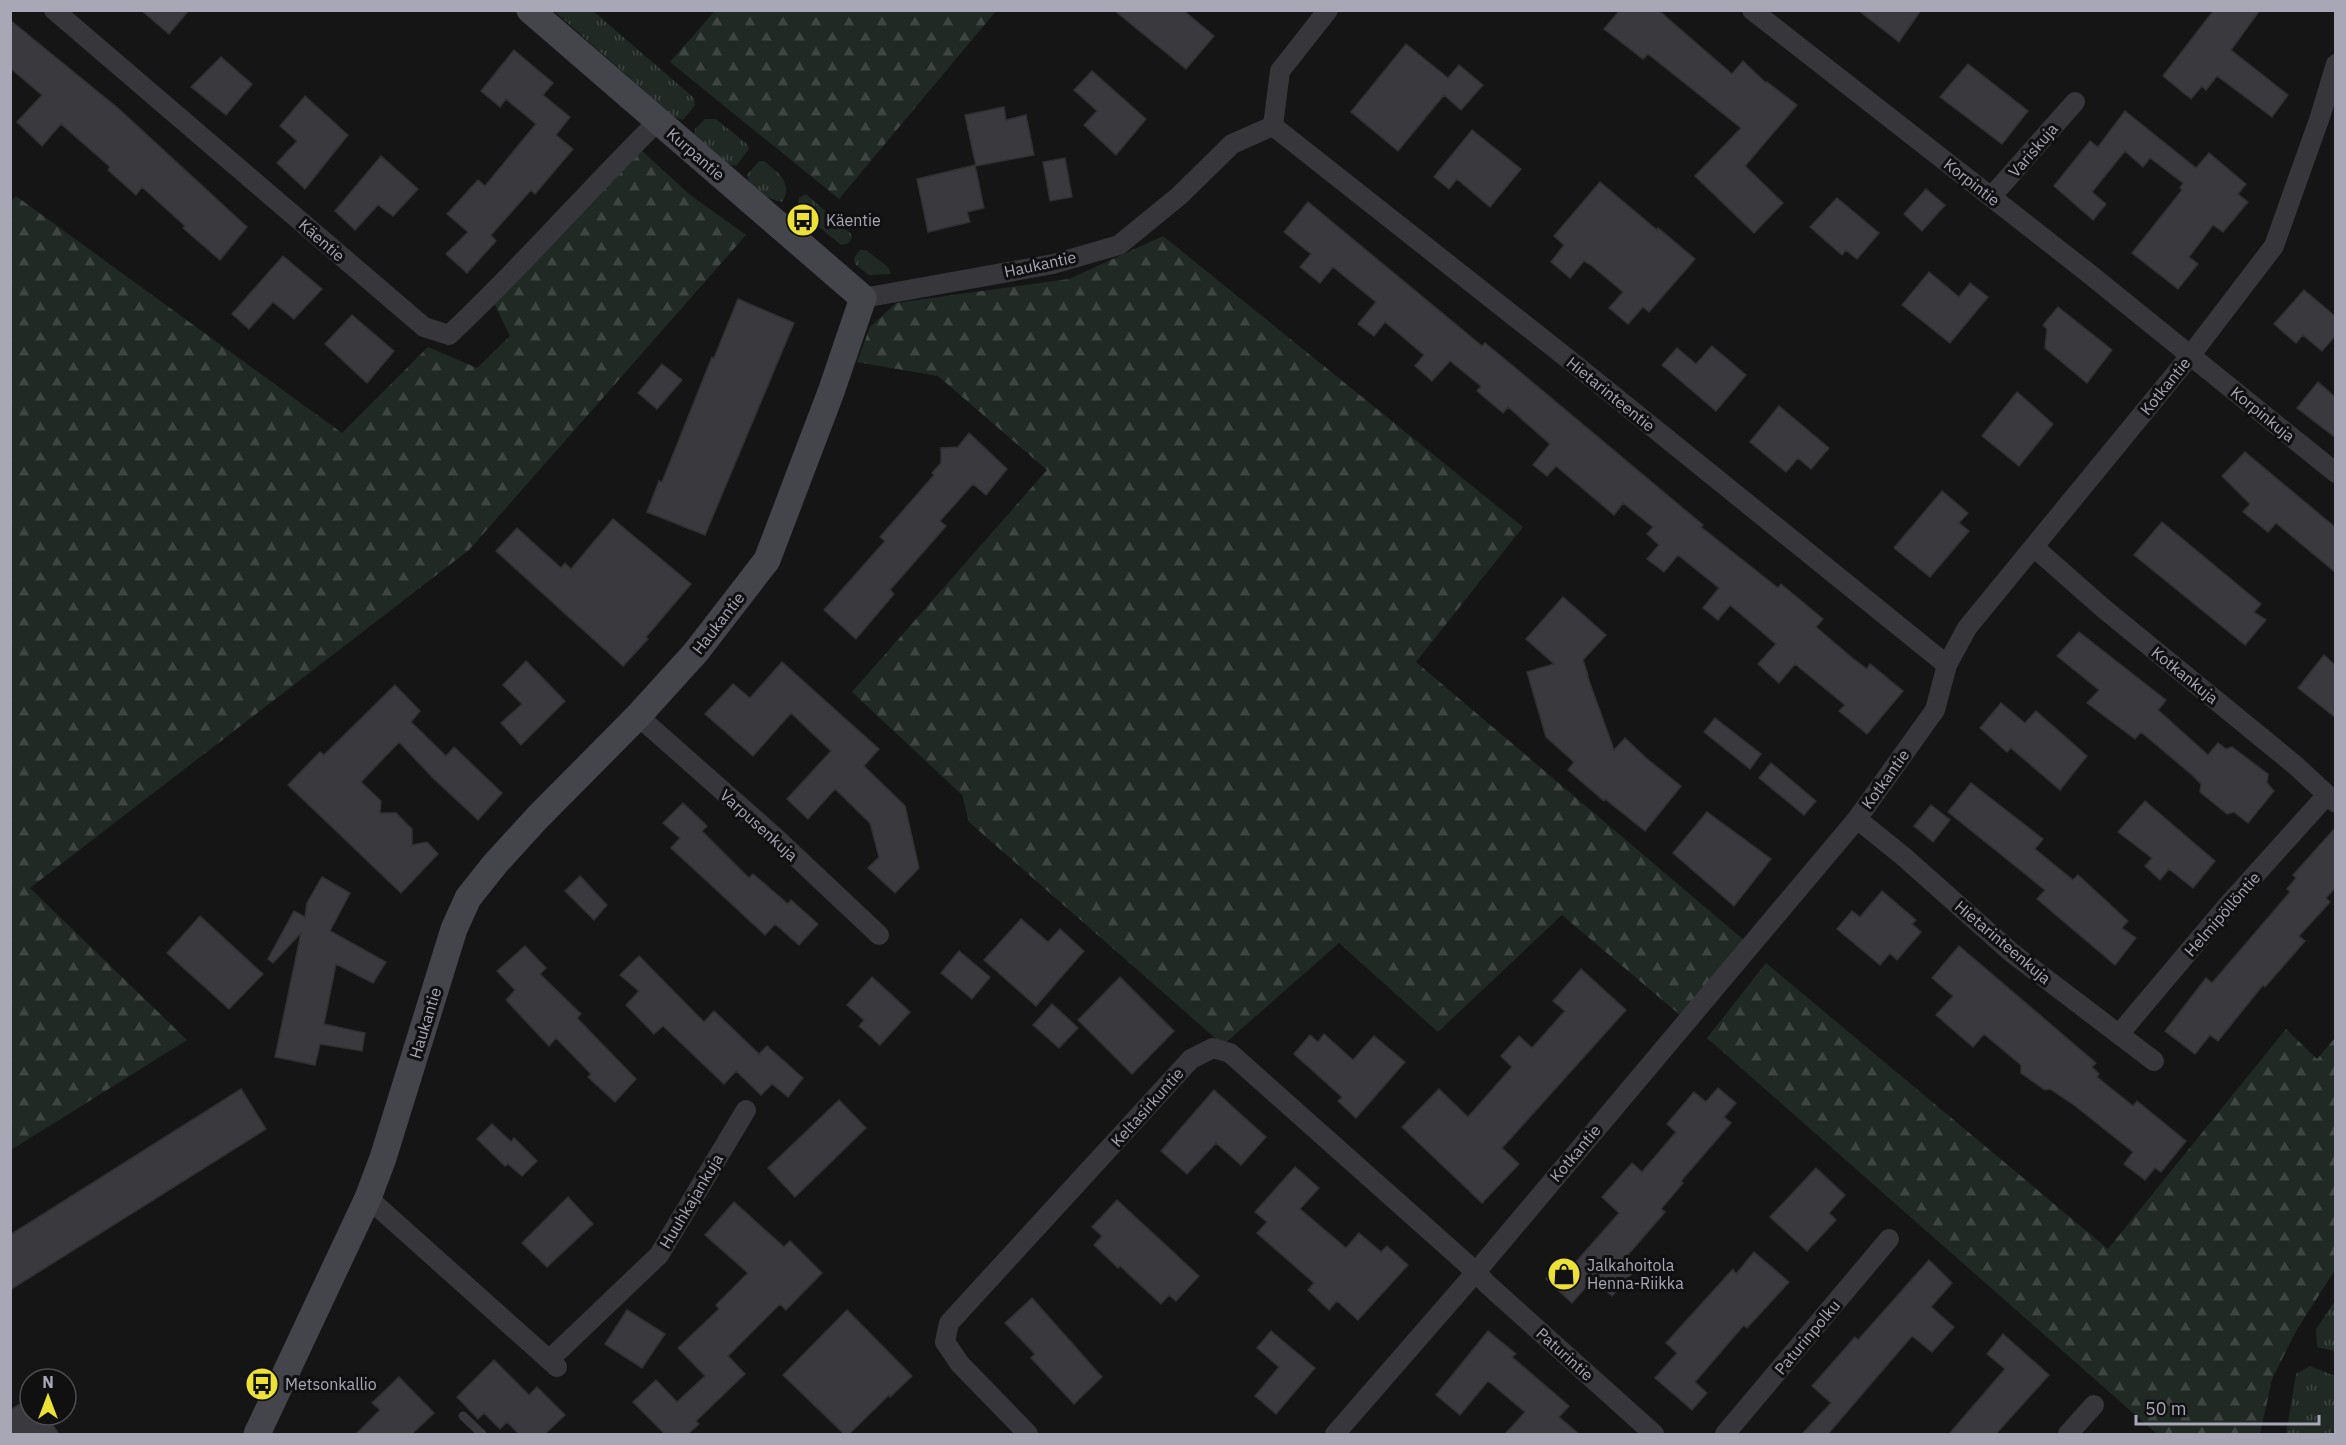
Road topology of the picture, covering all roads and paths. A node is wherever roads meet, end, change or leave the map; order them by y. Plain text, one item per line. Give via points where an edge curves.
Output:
1 (54, 10) edge
2 (530, 10) edge
3 (1328, 10) edge
4 (1753, 11) edge
5 (2336, 64) edge
6 (2075, 102) dead end
7 (658, 121) junction
8 (1273, 126) junction
9 (1991, 197) junction
10 (863, 298) junction
11 (2190, 356) junction
12 (2336, 473) edge
13 (2035, 548) junction
14 (1947, 665) junction
15 (638, 716) junction
16 (2331, 800) edge
17 (1857, 819) junction
18 (879, 935) dead end
19 (2120, 1033) junction
20 (2154, 1060) dead end
21 (746, 1110) dead end
22 (368, 1198) junction
23 (1889, 1239) dead end
24 (1476, 1272) junction
25 (2094, 1405) dead end
26 (463, 1416) dead end
27 (257, 1434) edge
28 (482, 1434) edge
29 (1029, 1434) edge
30 (1335, 1434) edge
31 (1654, 1434) edge
32 (1725, 1434) edge
33 (2068, 1434) edge

1 - 7 street, Käentie via 424,327 449,335
2 - 7 street, Kurpantie
3 - 8 street via 1280,71
4 - 9 street, Korpintie
5 - 11 street, Kotkantie via 2274,246
6 - 9 street, Variskuja
7 - 10 street, Kurpantie
8 - 10 street, Haukantie via 1232,144 1179,196 1119,245 1053,264
8 - 14 street, Hietarinteentie
9 - 11 street, Korpintie
10 - 15 street, Haukantie via 767,560 696,652
11 - 12 street, Korpinkuja
11 - 13 street, Kotkantie
13 - 14 street, Kotkantie via 1967,628
13 - 16 street, Kotkankuja via 2295,765
14 - 17 street, Kotkantie via 1935,710
15 - 18 street, Varpusenkuja
15 - 22 street, Haukantie via 537,818 468,898 454,929
16 - 19 street, Helmipöllöntie
17 - 19 street, Hietarinteenkuja via 2012,953
17 - 24 street, Kotkantie
19 - 20 street, Hietarinteenkuja
21 - 22 street, Huuhkajankuja via 659,1255 554,1364
22 - 27 street, Haukantie
23 - 32 street, Paturinpolku
24 - 29 street, Keltasirkuntie via 1230,1053 1213,1048 1191,1059 949,1323 945,1342 960,1364
24 - 30 street, Kotkantie
24 - 31 street, Paturintie
25 - 33 street
26 - 28 lane

